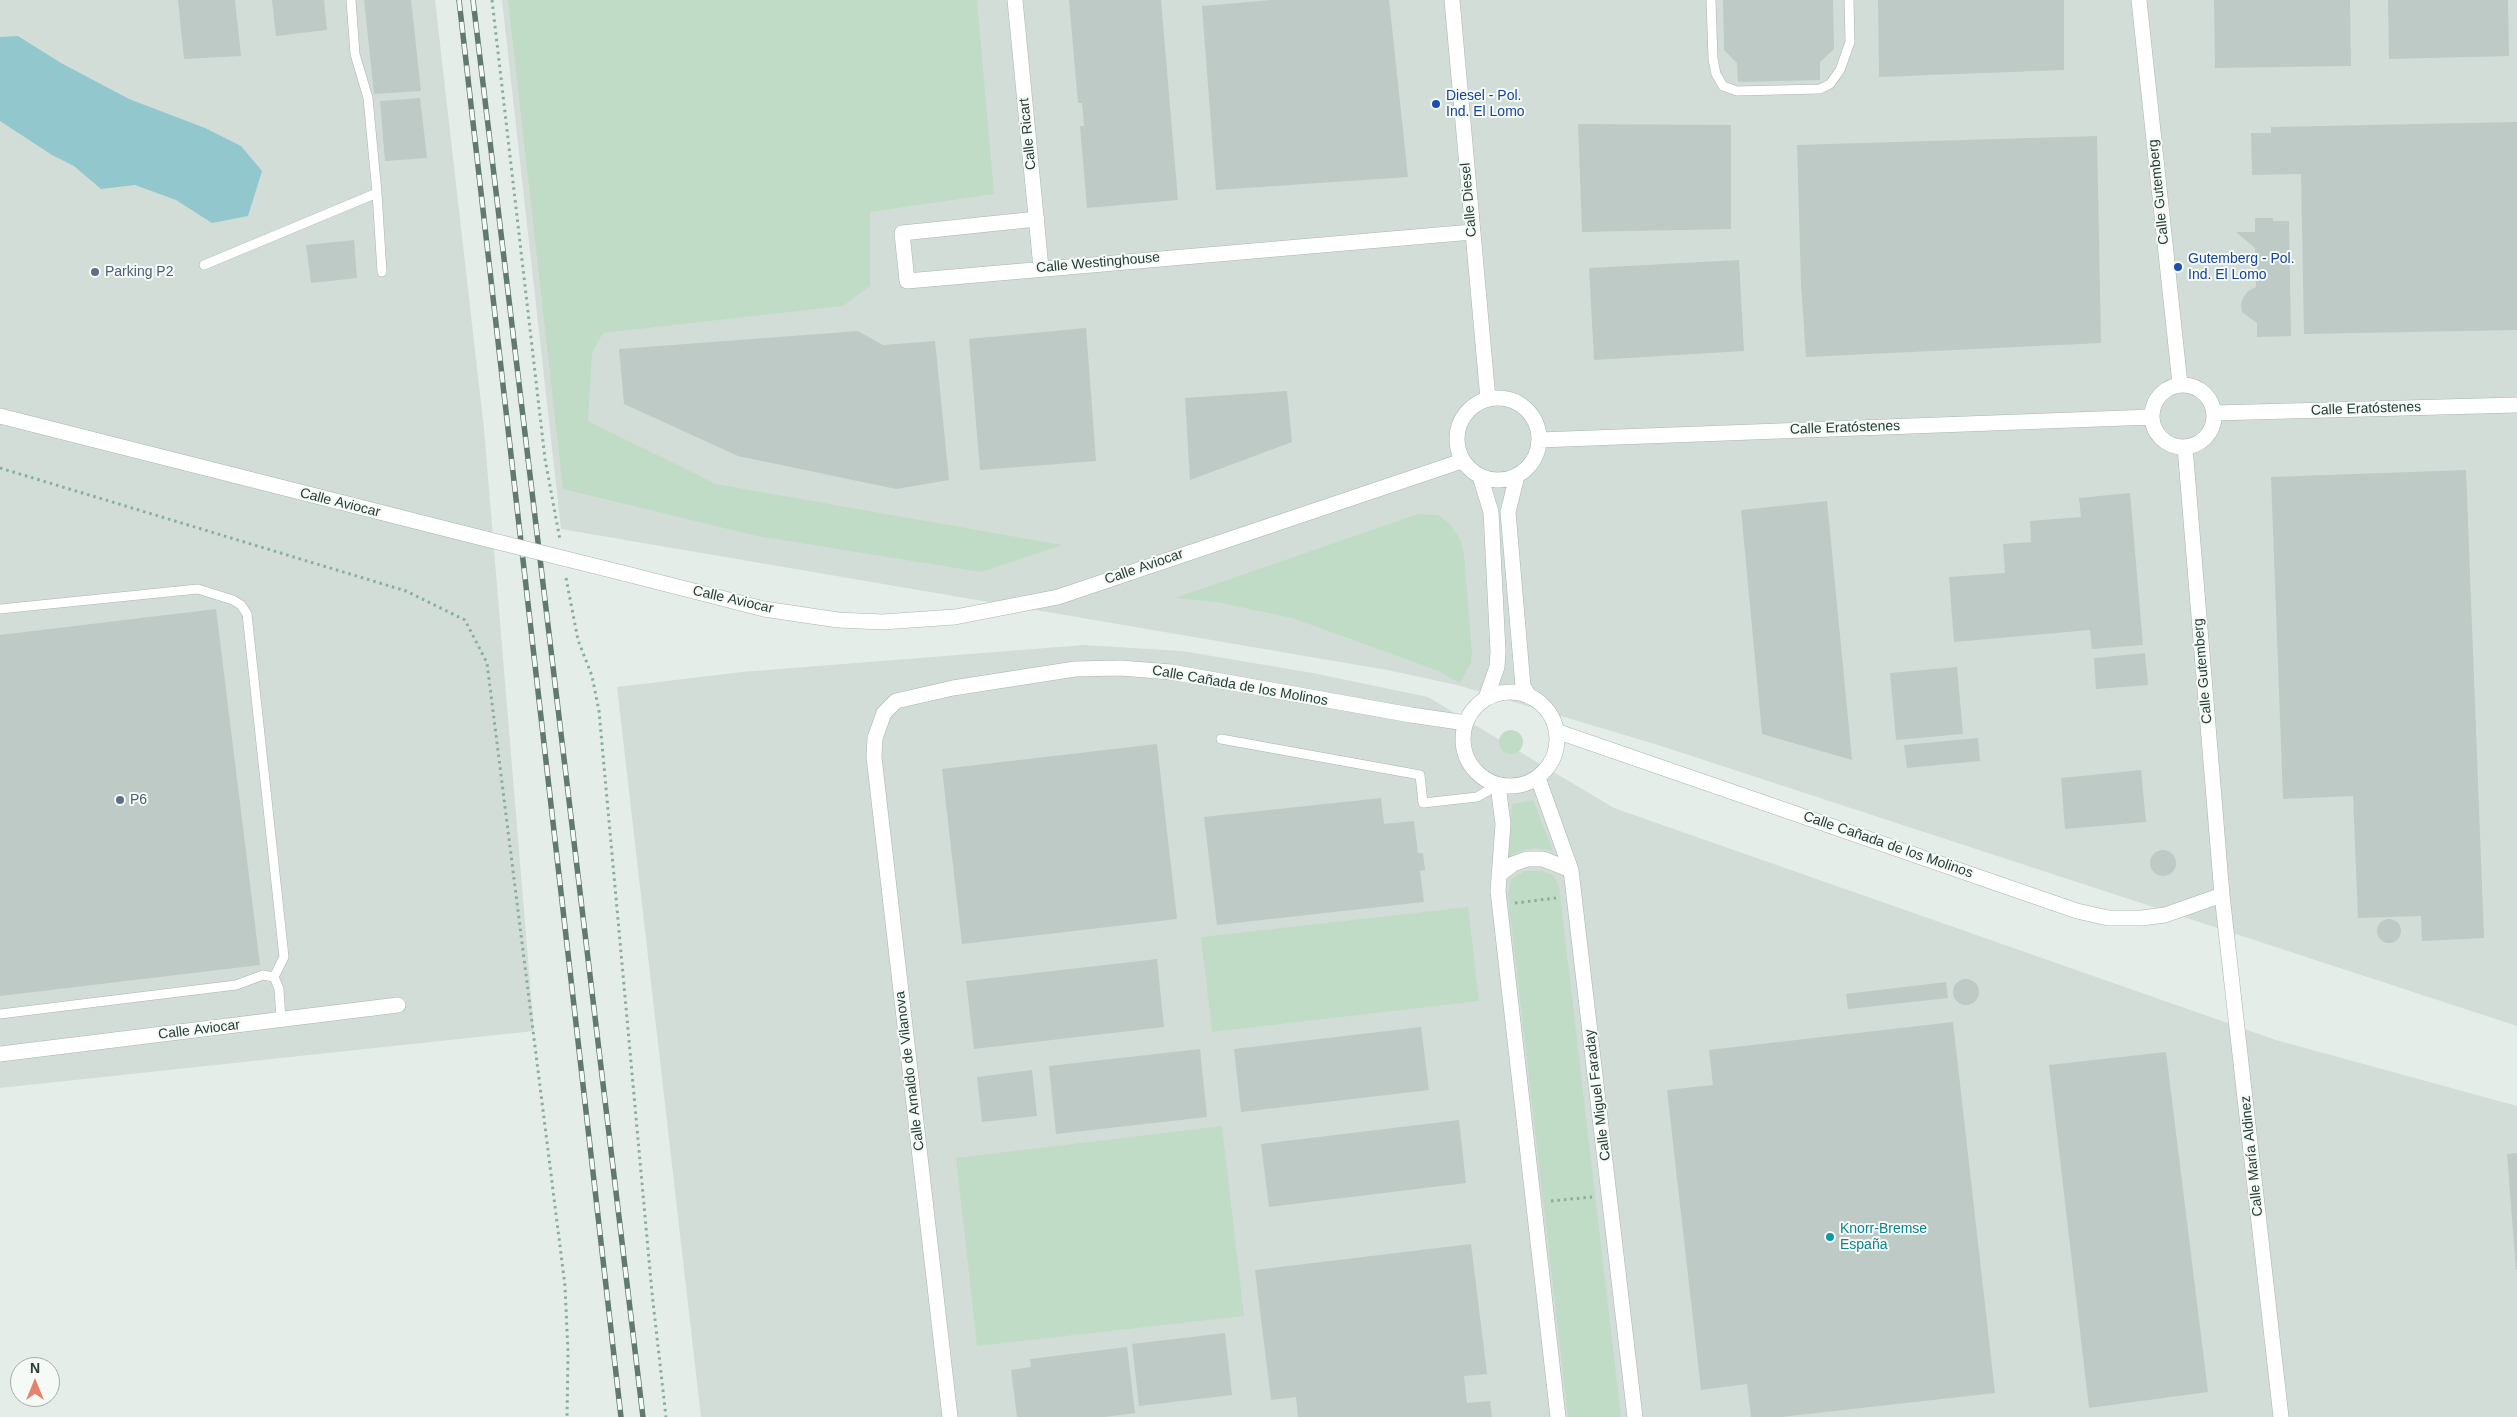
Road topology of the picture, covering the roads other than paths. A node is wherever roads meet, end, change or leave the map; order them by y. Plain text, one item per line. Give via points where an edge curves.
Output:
1 (351, 0) edge
2 (1015, 0) edge
3 (1452, 0) edge
4 (1711, 0) edge
5 (1849, 0) edge
6 (2139, 0) edge
7 (377, 192) junction
8 (1037, 219) junction
9 (1472, 232) junction
10 (204, 264) dead end
11 (1042, 268) junction
12 (382, 272) dead end
13 (2180, 384) junction
14 (1488, 399) junction
15 (2517, 404) edge
16 (2214, 413) junction
17 (0, 416) edge
18 (2152, 417) junction
19 (1539, 440) junction
20 (2185, 447) junction
21 (1462, 461) junction
22 (1480, 476) junction
23 (1517, 476) junction
24 (0, 609) edge
25 (1529, 696) junction
26 (1486, 698) junction
27 (1466, 723) junction
28 (878, 725) joint
29 (1556, 731) junction
30 (1221, 739) dead end
31 (1538, 778) junction
32 (1498, 785) junction
33 (1571, 870) junction
34 (1499, 875) junction
35 (2222, 895) junction
36 (274, 976) junction
37 (398, 1006) dead end
38 (0, 1014) edge
39 (281, 1020) junction
40 (0, 1054) edge
41 (950, 1417) edge
42 (1558, 1417) edge
43 (1635, 1417) edge
44 (2281, 1417) edge

1 - 7 lane via 355,54 368,98
2 - 8 street, Calle Ricart
3 - 9 street, Calle Diesel
4 - 5 lane via 1716,74 1723,86 1737,91 1820,89 1830,84 1840,70 1850,42
6 - 13 street, Calle Gutemberg
7 - 10 lane
7 - 12 lane
8 - 11 street, Calle Ricart
8 - 11 street, Calle Westinghouse via 902,233 907,281
9 - 11 street, Calle Westinghouse
9 - 14 street, Calle Diesel
13 - 16 street via 2190,385 2206,395
13 - 18 street via 2160,394 2154,402
14 - 19 street via 1502,398 1526,409 1534,420
14 - 21 street via 1466,412 1460,423 1456,436
15 - 16 street, Calle Eratóstenes
16 - 20 street via 2209,432 2203,440
17 - 21 street, Calle Aviocar, bridge via 764,608 838,620 882,622 955,617 1058,596
18 - 19 street, Calle Eratóstenes
18 - 20 street via 2156,434 2174,446
19 - 23 street via 1534,458
20 - 35 street, Calle Gutemberg
21 - 22 street
22 - 23 street via 1503,480
22 - 26 street via 1491,512 1498,651 1497,668
23 - 25 street via 1508,512 1523,686
24 - 36 lane via 198,589 241,605 250,623 284,957
25 - 26 street via 1509,692
25 - 29 street via 1551,715
26 - 27 street
27 - 28 street, Calle Cañada de los Molinos via 1171,672 1120,668 1075,669 924,694 896,701
27 - 32 street via 1463,738 1468,761 1484,779
28 - 41 street, Calle Arnaldo de Vilanova via 874,757
29 - 31 street via 1554,757
29 - 35 street, Calle Cañada de los Molinos via 2077,911 2108,918 2165,916
30 - 32 lane via 1420,775 1423,803 1477,797
31 - 32 street via 1526,784
31 - 33 street, Calle Miguel Faraday
32 - 34 street via 1503,824
33 - 34 street via 1543,859 1527,859 1513,864
33 - 43 street, Calle Miguel Faraday
34 - 42 street
35 - 44 street, Calle María Aldinez
36 - 38 lane via 263,976 236,985
36 - 39 lane via 279,989
37 - 39 street, Calle Aviocar
39 - 40 street, Calle Aviocar

